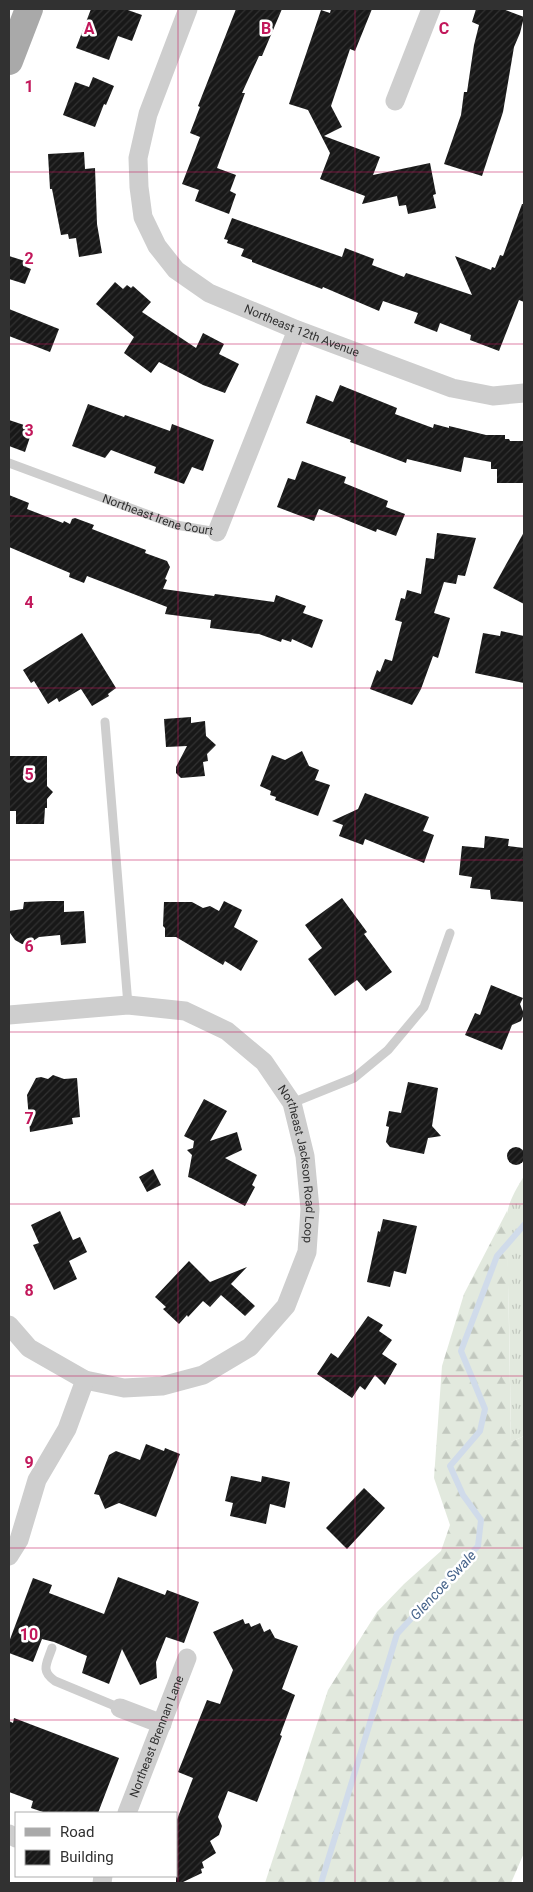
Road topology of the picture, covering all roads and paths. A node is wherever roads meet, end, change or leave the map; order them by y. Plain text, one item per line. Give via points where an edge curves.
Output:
1 (29, 9) edge
2 (188, 9) edge
3 (431, 9) edge
4 (9, 61) edge
5 (395, 101) dead end
6 (297, 330) junction
7 (524, 393) edge
8 (9, 463) edge
9 (217, 532) joint
10 (105, 722) dead end
11 (450, 933) dead end
12 (128, 1005) junction
13 (9, 1014) edge
14 (292, 1103) junction
15 (9, 1325) edge
16 (86, 1380) junction
17 (9, 1556) edge
18 (52, 1648) dead end
19 (187, 1658) dead end
20 (120, 1708) joint
21 (162, 1724) junction
22 (127, 1812) edge

1 - 4 main road
2 - 6 street, Northeast 12th Avenue via 142,136 138,158 143,217 158,246 176,270 209,293
3 - 5 street
6 - 7 street, Northeast 12th Avenue via 452,388 493,396
6 - 9 street, Northeast Irene Court
8 - 9 lane, Northeast Irene Court via 176,524
10 - 12 lane
11 - 14 lane via 424,1007 388,1050 354,1078
12 - 13 street, Northeast Jackson Road Loop
12 - 14 street, Northeast Jackson Road Loop via 186,1010 227,1031 264,1062
14 - 16 street, Northeast Jackson Road Loop via 305,1156 310,1210 307,1252 286,1306 250,1347 203,1375 162,1386 124,1388
15 - 16 street, Northeast Jackson Road Loop via 29,1348
16 - 17 street via 63,1437 37,1480 19,1540
18 - 20 lane via 45,1669 48,1676
19 - 21 street, Northeast Brennan Lane
20 - 21 street
21 - 22 street, Northeast Brennan Lane

